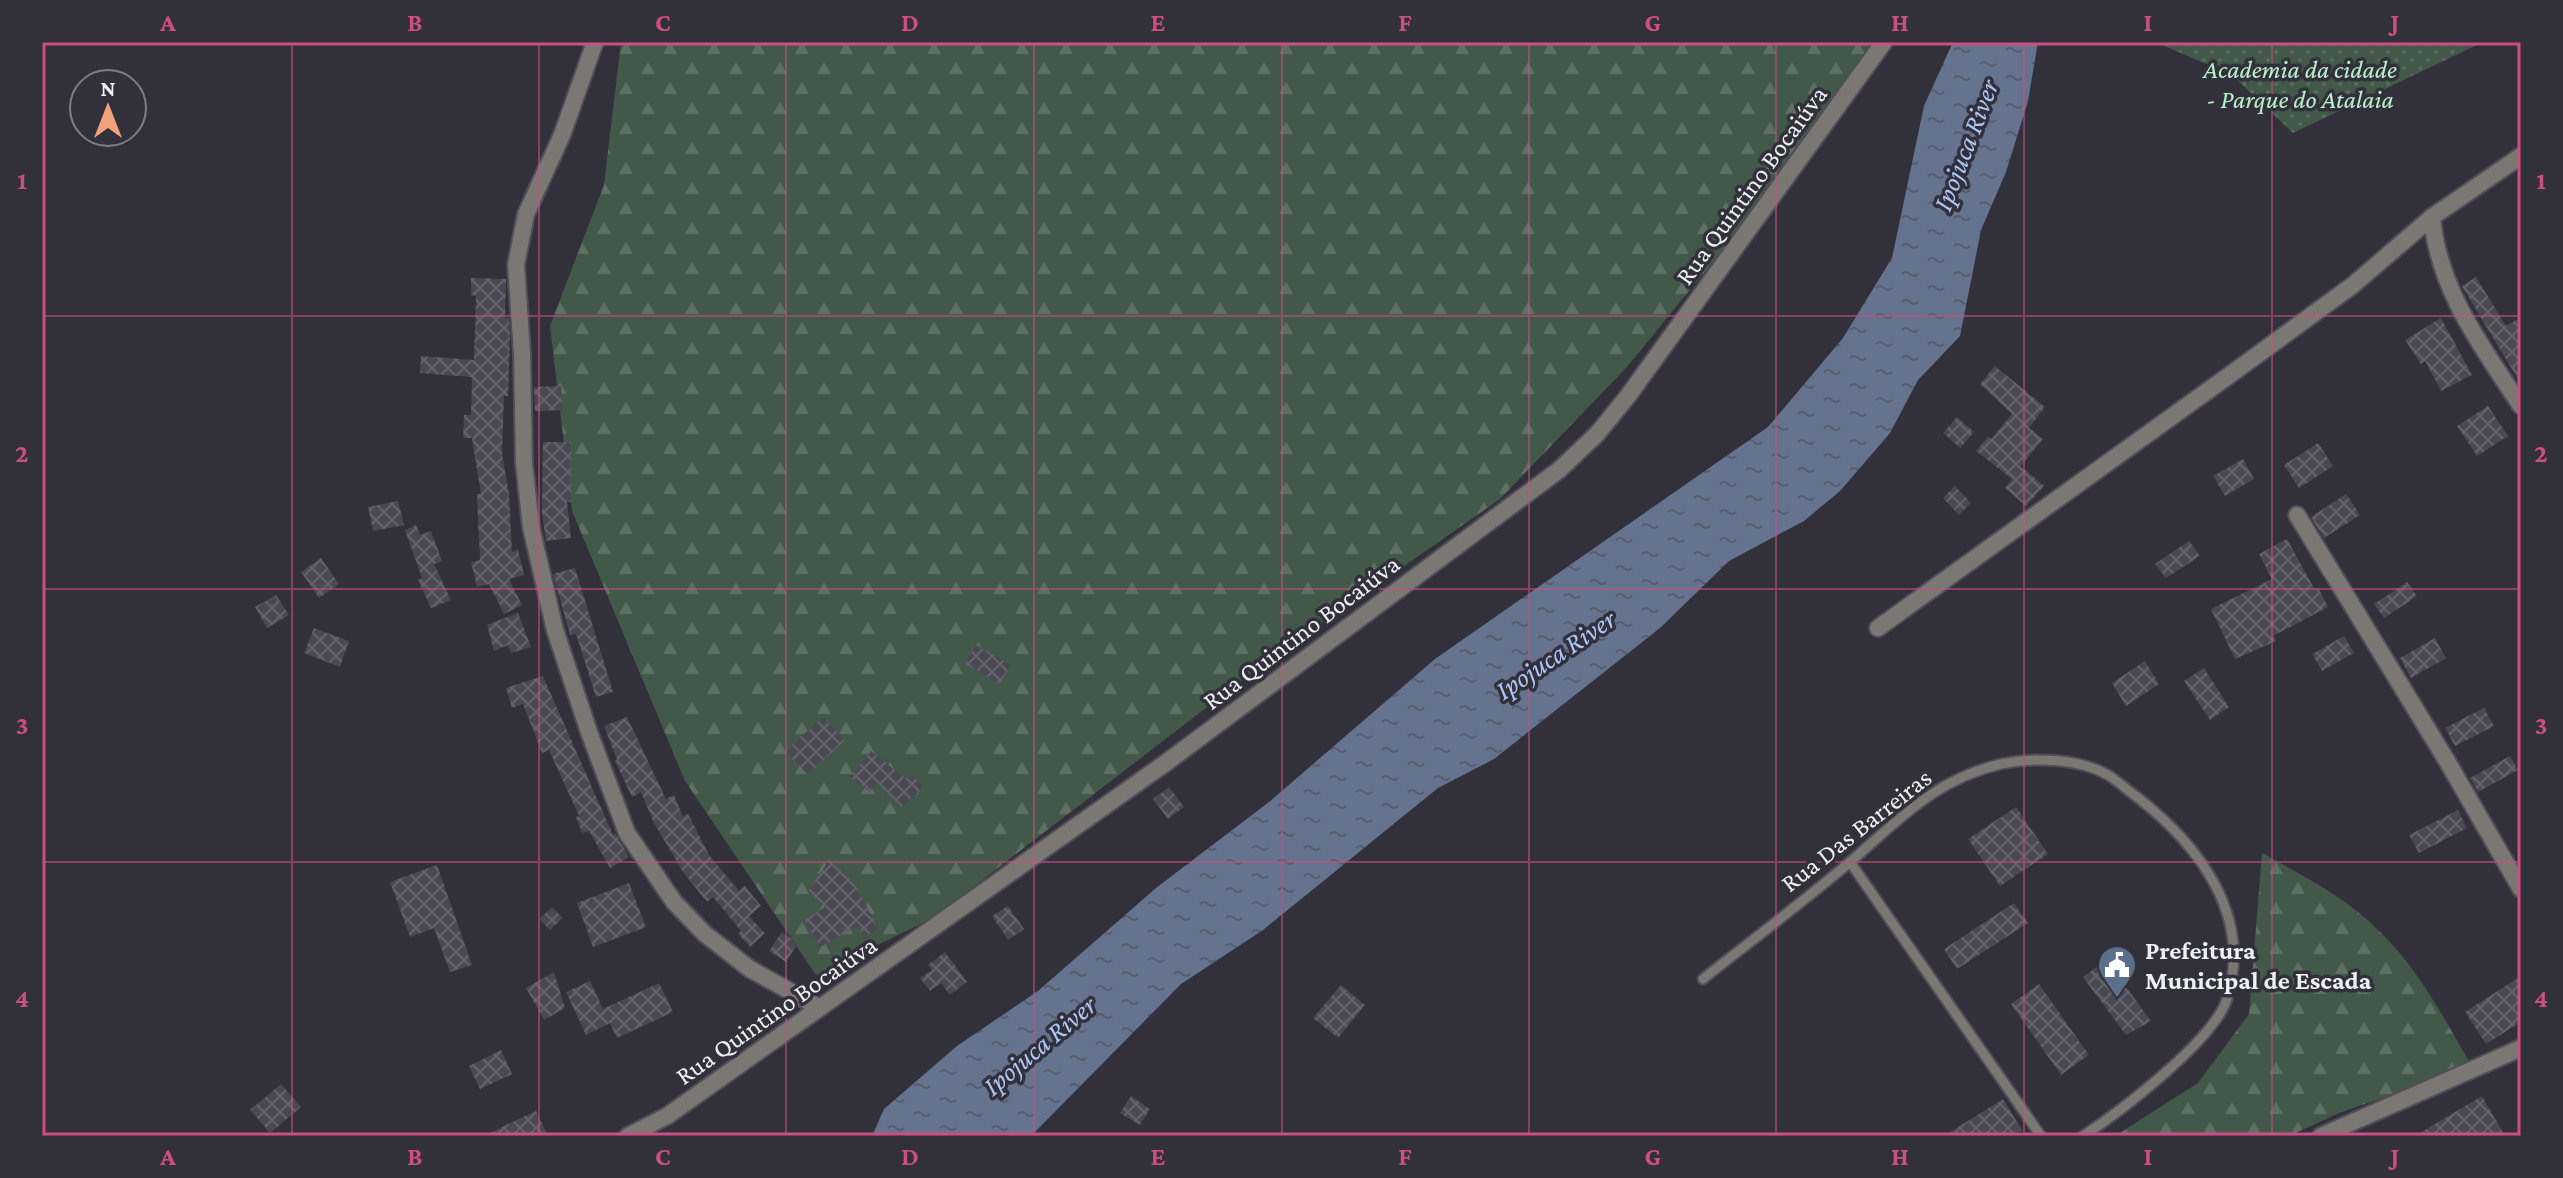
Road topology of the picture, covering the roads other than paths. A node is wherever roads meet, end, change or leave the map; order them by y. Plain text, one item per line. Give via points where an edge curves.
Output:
1 (595, 42) edge
2 (1884, 42) edge
3 (2521, 156) edge
4 (2432, 217) junction
5 (2519, 396) edge
6 (2297, 515) dead end
7 (1878, 628) dead end
8 (1850, 862) junction
9 (2521, 889) edge
10 (1703, 979) dead end
11 (820, 1008) junction
12 (2521, 1048) edge
13 (628, 1136) edge
14 (2041, 1136) edge
15 (2083, 1136) edge
16 (2321, 1136) edge

1 - 11 street via 526,214 516,265 531,527 555,630 627,833 674,902 705,934 750,969
2 - 11 street, Rua Quintino Bocaiúva via 1628,396 1559,470 1167,762
3 - 4 street
4 - 5 street via 2434,241 2458,309
4 - 7 street via 2353,285
6 - 9 street
8 - 10 lane, Rua Das Barreiras
8 - 14 lane
8 - 15 lane, Rua Das Barreiras via 1938,788 2003,764 2040,760 2074,763 2107,775 2158,814 2193,851 2211,874 2233,933 2226,1002 2211,1028 2182,1056
11 - 13 street, Rua Quintino Bocaiúva via 667,1116
12 - 16 street

